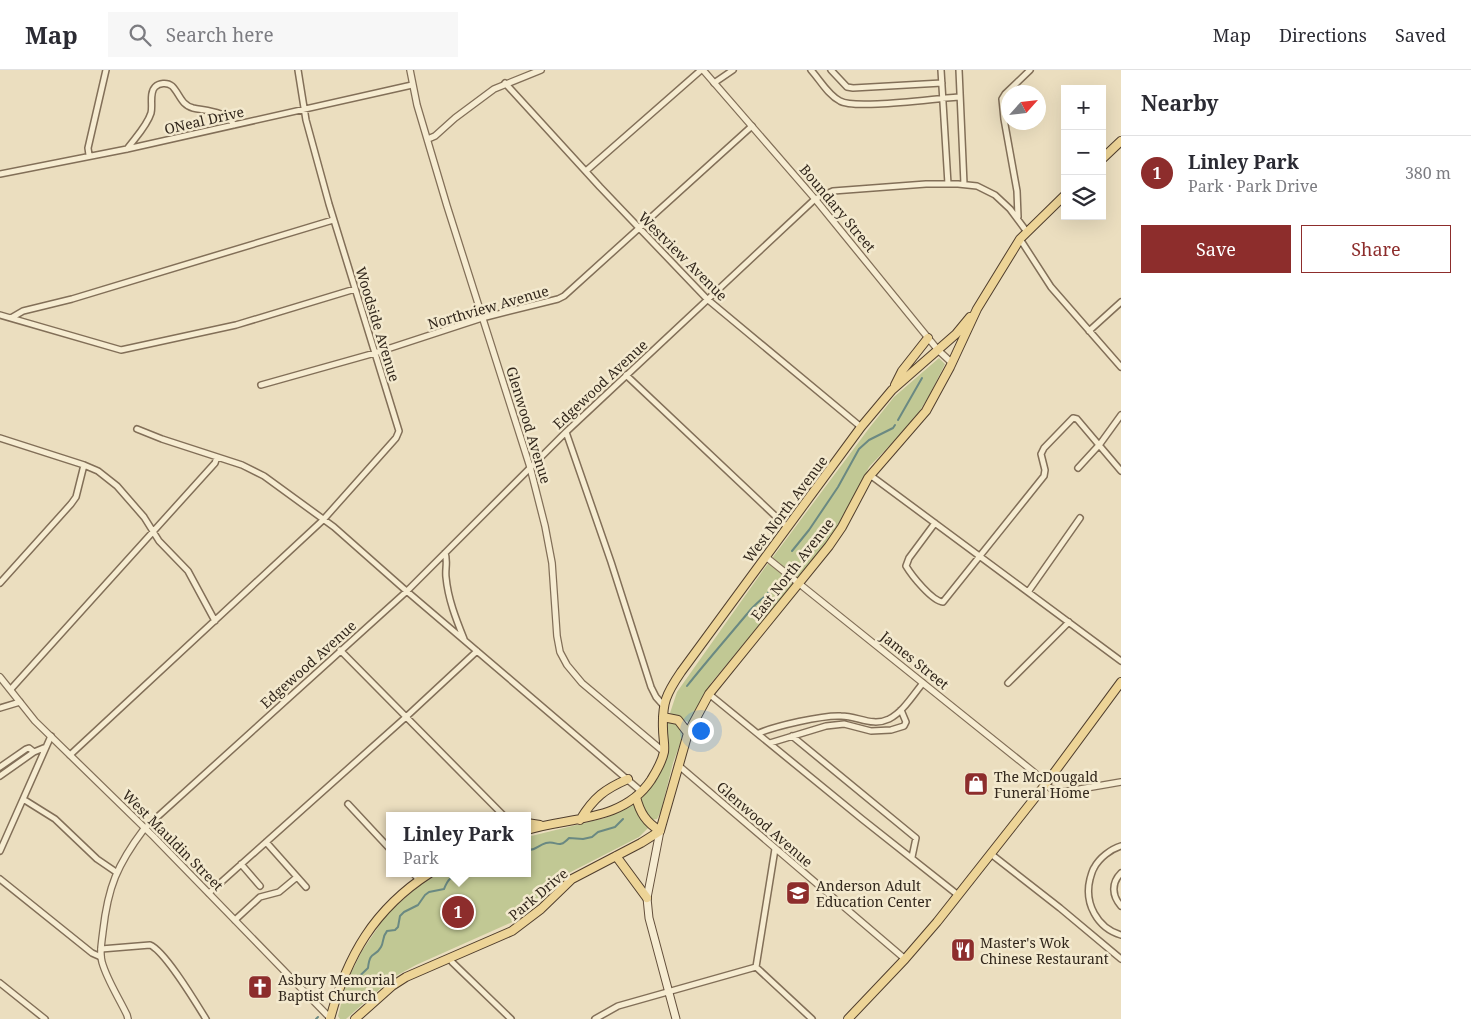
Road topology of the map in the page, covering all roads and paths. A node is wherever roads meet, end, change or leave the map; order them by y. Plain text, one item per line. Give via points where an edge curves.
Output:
1 (106, 70) edge
2 (298, 70) edge
3 (410, 70) edge
4 (541, 70) edge
5 (702, 70) edge
6 (733, 70) edge
7 (811, 70) edge
8 (831, 70) edge
9 (942, 70) edge
10 (959, 70) edge
11 (1030, 70) edge
12 (505, 83) junction
13 (714, 83) junction
14 (942, 83) junction
15 (412, 86) junction
16 (960, 97) junction
17 (943, 98) junction
18 (304, 110) junction
19 (234, 125) junction
20 (752, 126) junction
21 (428, 139) junction
22 (1121, 141) edge
23 (127, 149) junction
24 (89, 155) junction
25 (1106, 155) edge
26 (586, 171) junction
27 (0, 174) edge
28 (948, 184) junction
29 (964, 184) junction
30 (816, 199) junction
31 (1061, 199) edge
32 (1018, 218) junction
33 (333, 220) junction
34 (639, 228) junction
35 (1027, 232) junction
36 (1020, 239) junction
37 (355, 289) junction
38 (707, 299) junction
39 (1121, 302) edge
40 (977, 309) junction
41 (0, 315) edge
42 (11, 318) junction
43 (482, 318) junction
44 (1090, 331) junction
45 (928, 338) junction
46 (938, 350) junction
47 (375, 353) junction
48 (952, 363) junction
49 (1121, 368) edge
50 (626, 376) junction
51 (261, 385) dead end
52 (892, 390) junction
53 (1121, 415) edge
54 (861, 428) junction
55 (137, 429) dead end
56 (566, 432) junction
57 (0, 438) edge
58 (1100, 444) junction
59 (217, 457) junction
60 (84, 465) junction
61 (530, 467) junction
62 (1078, 468) dead end
63 (1121, 471) edge
64 (870, 475) junction
65 (1080, 518) dead end
66 (324, 520) junction
67 (935, 523) junction
68 (787, 527) junction
69 (153, 531) junction
70 (445, 553) junction
71 (980, 556) junction
72 (766, 557) junction
73 (0, 583) edge
74 (798, 583) junction
75 (406, 591) junction
76 (1028, 592) junction
77 (215, 620) junction
78 (1068, 622) junction
79 (464, 640) junction
80 (340, 650) junction
81 (478, 651) junction
82 (1121, 661) edge
83 (0, 677) edge
84 (1121, 682) edge
85 (923, 683) junction
86 (1008, 683) dead end
87 (11, 689) junction
88 (709, 694) junction
89 (20, 702) junction
90 (664, 706) junction
91 (0, 708) edge
92 (901, 710) junction
93 (406, 717) junction
94 (663, 717) junction
95 (688, 733) junction
96 (758, 733) junction
97 (51, 736) junction
98 (792, 736) junction
99 (770, 743) junction
100 (46, 747) junction
101 (34, 752) junction
102 (664, 752) junction
103 (70, 755) junction
104 (678, 765) junction
105 (0, 767) edge
106 (0, 776) edge
107 (628, 779) junction
108 (1121, 782) edge
109 (1045, 785) junction
110 (639, 794) junction
111 (23, 799) junction
112 (348, 804) dead end
113 (500, 812) edge
114 (580, 820) junction
115 (531, 824) edge
116 (542, 825) junction
117 (144, 829) junction
118 (531, 829) edge
119 (660, 831) junction
120 (266, 842) junction
121 (386, 845) edge
122 (1121, 846) edge
123 (776, 849) junction
124 (0, 851) edge
125 (991, 854) junction
126 (616, 856) junction
127 (912, 857) junction
128 (241, 864) junction
129 (116, 872) junction
130 (1121, 873) edge
131 (297, 877) junction
132 (416, 877) edge
133 (424, 877) edge
134 (0, 879) edge
135 (419, 880) junction
136 (260, 886) dead end
137 (306, 887) dead end
138 (209, 893) junction
139 (958, 895) junction
140 (647, 898) junction
141 (1121, 906) edge
142 (235, 920) junction
143 (1121, 935) edge
144 (101, 948) junction
145 (101, 957) junction
146 (450, 958) junction
147 (905, 959) junction
148 (1121, 959) edge
149 (756, 967) junction
150 (0, 983) edge
151 (668, 991) junction
152 (45, 1019) edge
153 (128, 1019) edge
154 (206, 1019) edge
155 (331, 1019) edge
156 (355, 1019) edge
157 (511, 1019) edge
158 (595, 1019) edge
159 (676, 1019) edge
160 (812, 1019) edge
161 (848, 1019) edge

1 - 24 street
2 - 18 street, Woodside Avenue
3 - 15 street, Glenwood Avenue
4 - 12 street
5 - 13 street, Boundary Street
5 - 26 street
6 - 13 street
7 - 17 street via 841,102 868,104
8 - 14 street via 853,88
9 - 14 street
10 - 16 street
11 - 32 street via 1002,100 1017,191
12 - 21 street
12 - 26 street, Westview Avenue
13 - 20 street, Boundary Street
14 - 17 street
15 - 18 street, ONeal Drive
15 - 21 street, Glenwood Avenue
16 - 17 street
16 - 29 street
17 - 28 street
18 - 19 street, ONeal Drive
18 - 33 street, Woodside Avenue
19 - 23 street, ONeal Drive
19 - 23 street via 227,116 190,107 172,86 161,84 152,91 149,117
20 - 30 street, Boundary Street
20 - 34 street, Northview Avenue
21 - 43 street, Glenwood Avenue
22 - 25 main road
23 - 24 street, ONeal Drive
24 - 27 street, ONeal Drive
26 - 34 street, Westview Avenue
28 - 29 street, Edgewood Avenue
28 - 30 street, Edgewood Avenue via 833,191
29 - 32 street, Edgewood Avenue via 995,195
30 - 38 street, Edgewood Avenue
30 - 45 street, Boundary Street
31 - 35 main road, East North Avenue
32 - 35 street, Edgewood Avenue
33 - 37 street, Woodside Avenue
33 - 42 street via 23,311
34 - 38 street, Westview Avenue
34 - 43 street, Northview Avenue via 564,296
35 - 36 main road, East North Avenue
36 - 40 main road, East North Avenue
36 - 44 street via 1050,287
37 - 42 street via 236,325 122,350
37 - 47 street, Woodside Avenue
38 - 50 street, Edgewood Avenue
38 - 54 street, Westview Avenue
39 - 44 street
40 - 46 main road, West North Avenue
40 - 48 main road, East North Avenue
41 - 42 street
43 - 47 street, Northview Avenue
43 - 61 street, Glenwood Avenue
44 - 49 street
45 - 46 street, Boundary Street
45 - 52 main road via 902,371
46 - 48 street, Boundary Street
46 - 52 main road, West North Avenue
47 - 51 street, Northview Avenue
47 - 66 street, Woodside Avenue via 399,431
48 - 64 main road, East North Avenue via 926,411
50 - 56 street, Edgewood Avenue
50 - 68 street
52 - 54 main road, West North Avenue
53 - 58 street
54 - 68 main road, West North Avenue
55 - 59 street
56 - 61 street, Edgewood Avenue
56 - 90 street via 651,687
57 - 60 street
58 - 62 street
58 - 63 street
58 - 71 street via 1078,419 1073,418 1066,424 1041,454 1044,476
59 - 66 street via 252,468
59 - 69 street
60 - 69 street via 117,486
60 - 73 street via 72,504
61 - 70 street, Edgewood Avenue
61 - 102 street, Glenwood Avenue via 552,563 560,652 582,683
64 - 67 street
64 - 74 main road, East North Avenue via 842,527
65 - 76 street
66 - 75 street
66 - 77 street
67 - 71 street
67 - 71 street via 906,566 938,601 943,602
68 - 72 main road, West North Avenue
69 - 77 street via 188,571
69 - 87 street
70 - 75 street, Edgewood Avenue
70 - 79 street via 450,606
71 - 76 street
72 - 74 street, James Street
72 - 90 main road, West North Avenue via 680,672 667,692
74 - 85 street, James Street
74 - 88 main road, East North Avenue
75 - 79 street
75 - 80 street, Edgewood Avenue
76 - 78 street
77 - 103 street
78 - 82 street
78 - 86 street
79 - 81 street
80 - 93 street
80 - 117 street, Edgewood Avenue
81 - 93 street
81 - 107 street
83 - 87 street, West Mauldin Street
84 - 109 main road
85 - 92 street
85 - 109 street, James Street via 1035,773
87 - 89 street, West Mauldin Street
88 - 95 main road, East North Avenue
88 - 96 street
89 - 91 street
89 - 97 street, West Mauldin Street
90 - 94 main road, West North Avenue
92 - 96 street via 878,722 839,716
92 - 98 street via 906,722 904,726 891,730 872,731 844,724
93 - 113 street
93 - 120 street
94 - 95 main road via 678,720
94 - 102 main road, West North Avenue
95 - 104 main road, East North Avenue
96 - 99 street
97 - 100 street
97 - 103 street, West Mauldin Street
98 - 99 street
98 - 127 street via 916,838
99 - 127 street
100 - 101 street
100 - 111 street
101 - 105 street via 26,749
101 - 106 street
102 - 110 main road via 656,772
103 - 117 street, West Mauldin Street
104 - 119 main road
104 - 123 street, Glenwood Avenue
107 - 110 street
107 - 114 main road via 598,795
108 - 109 street via 1063,792
109 - 125 main road
110 - 114 main road via 611,811
110 - 119 main road via 643,816
111 - 124 street
111 - 129 street via 55,819 97,860
112 - 121 street
114 - 116 main road
115 - 116 main road
116 - 118 main road
117 - 129 street
117 - 138 street, West Mauldin Street
119 - 126 main road, Park Drive
119 - 140 main road
120 - 128 street
120 - 131 street
122 - 143 street via 1111,850 1093,868 1088,896 1100,923
123 - 147 street, Glenwood Avenue
123 - 149 street
125 - 139 main road
125 - 148 street
126 - 140 main road
126 - 146 main road, Park Drive via 572,879 512,931
127 - 139 street
128 - 136 street
128 - 138 street
129 - 144 street
130 - 141 street via 1115,879 1113,892
131 - 137 street
131 - 142 street via 279,892 260,897
132 - 135 street
133 - 135 main road
134 - 145 street
135 - 155 main road via 390,904 364,935 346,970
138 - 142 street, West Mauldin Street
139 - 147 main road
140 - 151 main road via 651,930
142 - 155 street, West Mauldin Street
144 - 145 street
144 - 154 street via 155,947
145 - 153 street
146 - 156 main road, Park Drive via 406,977
146 - 157 street
147 - 161 main road
149 - 151 street
149 - 160 street
150 - 152 street
151 - 158 street via 618,1006
151 - 159 main road

